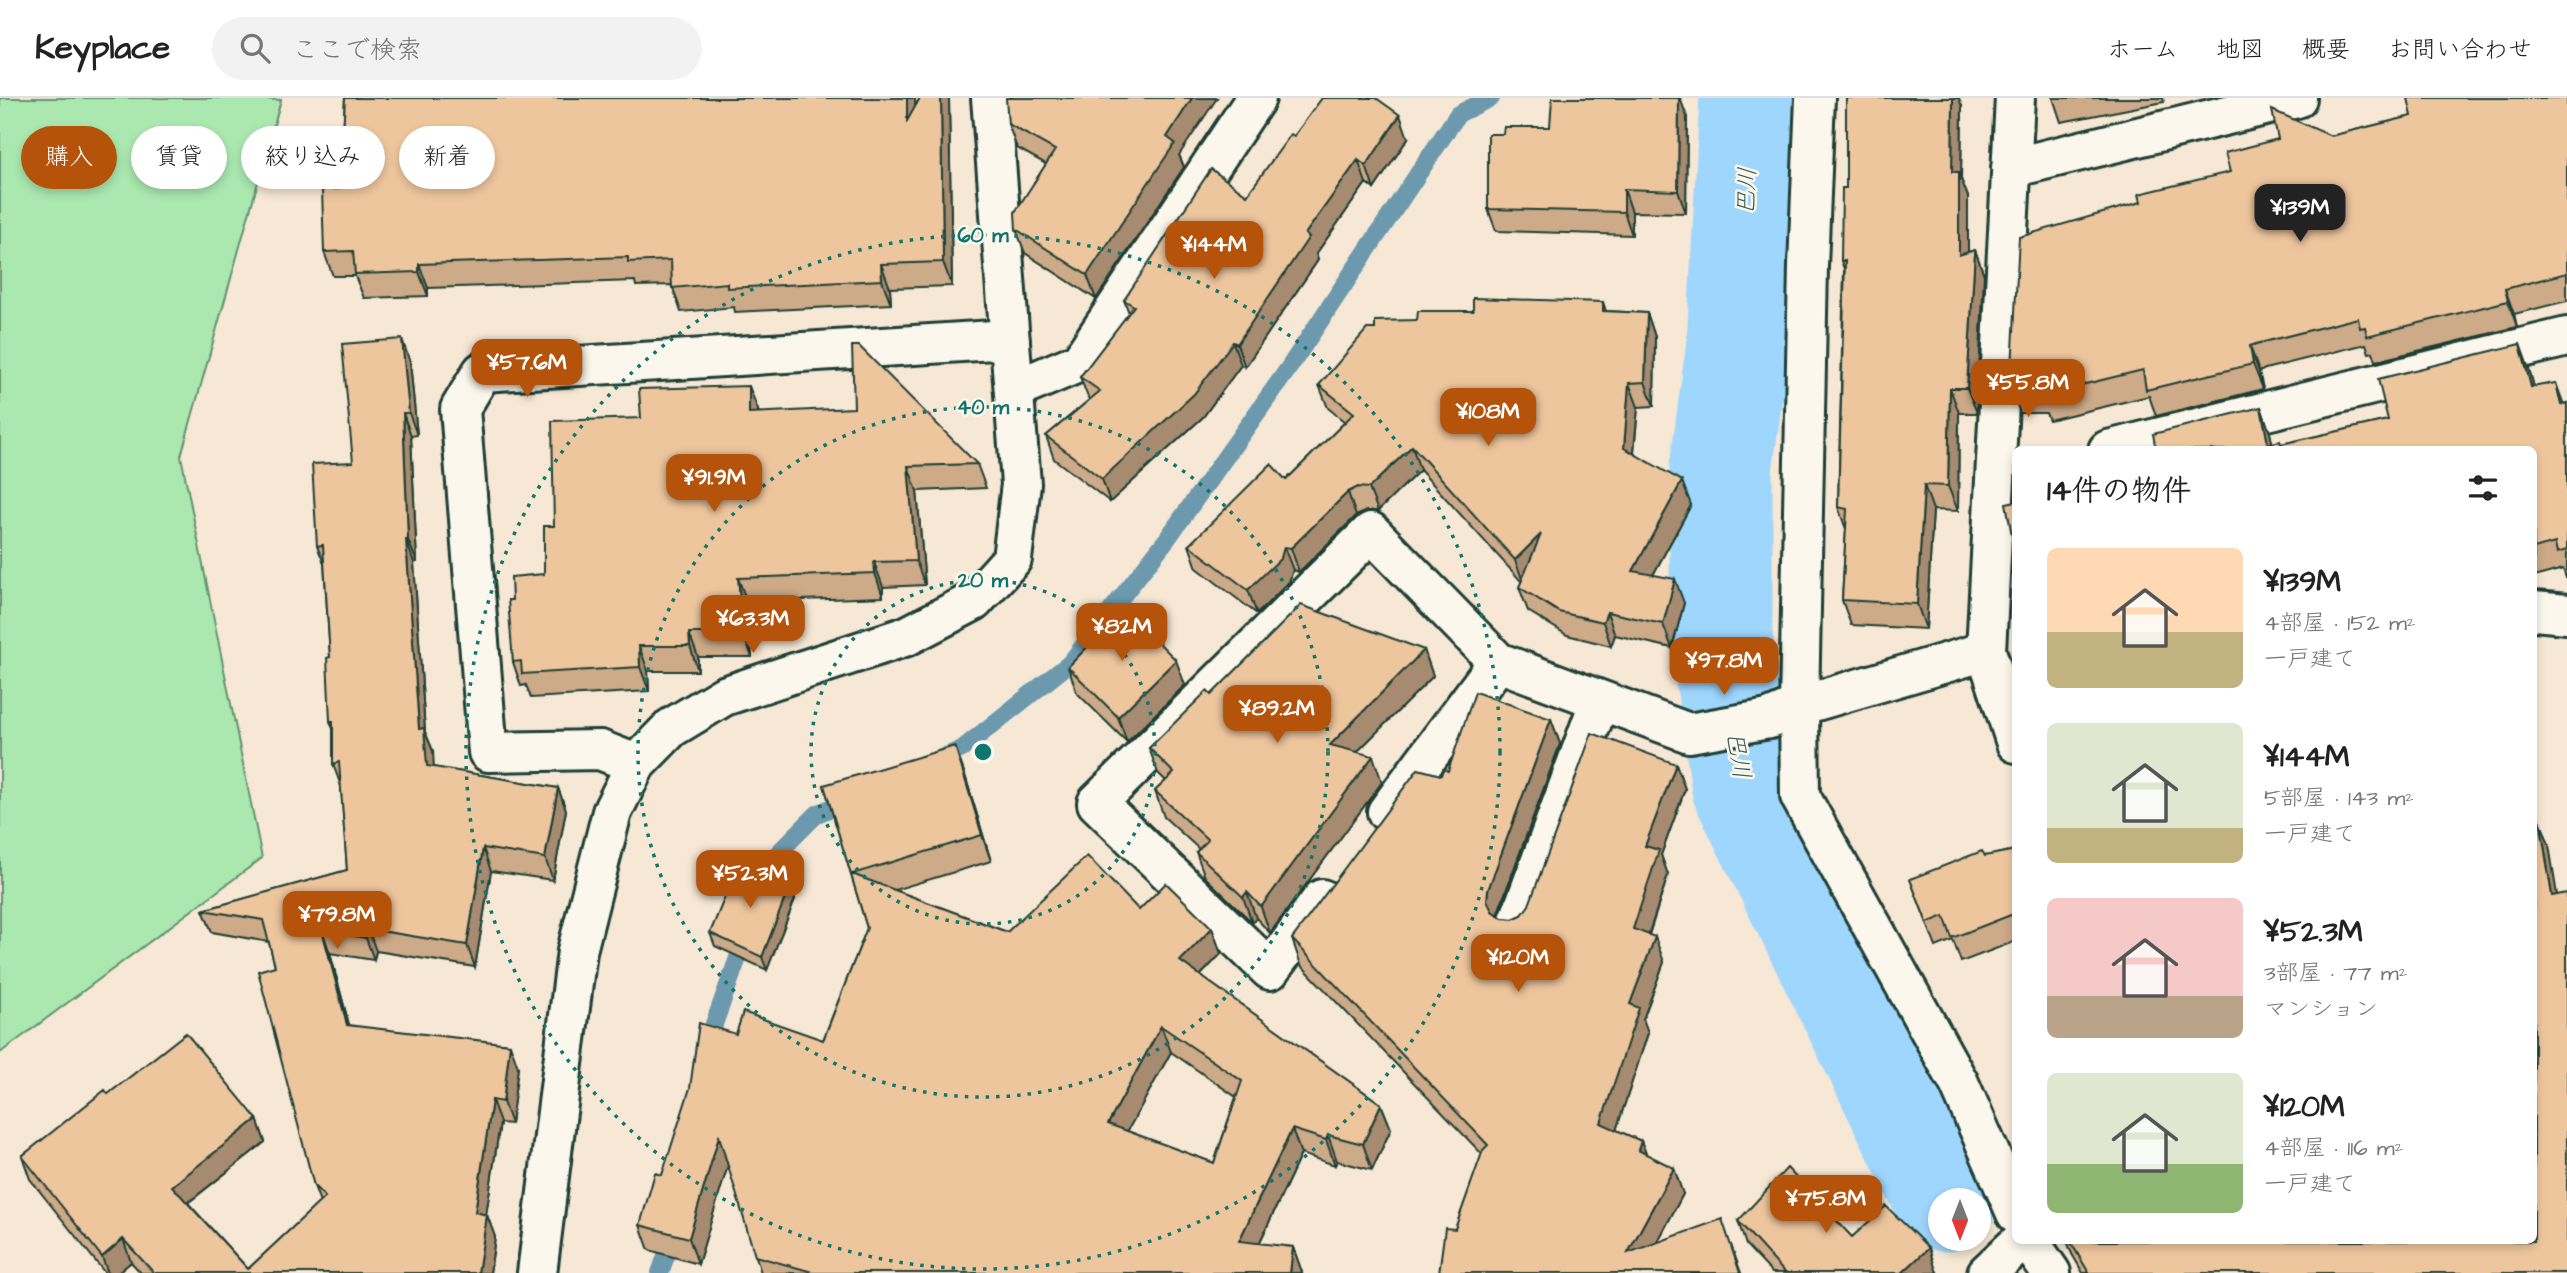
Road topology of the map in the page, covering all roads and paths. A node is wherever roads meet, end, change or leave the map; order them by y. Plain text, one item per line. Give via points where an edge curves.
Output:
1 (990, 98) edge
2 (1256, 98) edge
3 (1815, 98) edge
4 (2015, 98) edge
5 (2297, 98) edge
6 (2011, 168) junction
7 (2567, 337) edge
8 (1010, 339) junction
9 (1014, 390) junction
10 (2124, 446) edge
11 (2006, 475) edge
12 (2537, 611) edge
13 (2567, 614) edge
14 (1986, 652) junction
15 (1498, 662) junction
16 (1600, 700) junction
17 (1784, 713) junction
18 (2012, 731) edge
19 (636, 764) junction
20 (1368, 838) edge
21 (1343, 871) edge
22 (1518, 923) edge
23 (2012, 1204) edge
24 (2011, 1252) edge
25 (537, 1273) edge
26 (2052, 1273) edge

1 - 8 street
2 - 9 street via 1080,362
3 - 17 street
4 - 6 street
5 - 6 street
6 - 11 street
7 - 10 street
8 - 9 street
8 - 19 street via 482,372 460,409 488,752 600,750
9 - 19 street via 1021,484 1012,559 974,601 907,636 724,696 671,728
11 - 14 street
12 - 13 street
14 - 17 street
14 - 18 street
15 - 16 street
15 - 20 street
15 - 21 street via 1370,532 1097,803 1270,970
16 - 17 street via 1689,733
16 - 22 street
17 - 23 street via 1800,796 1959,1083
19 - 25 street via 612,812 576,951
24 - 26 street

